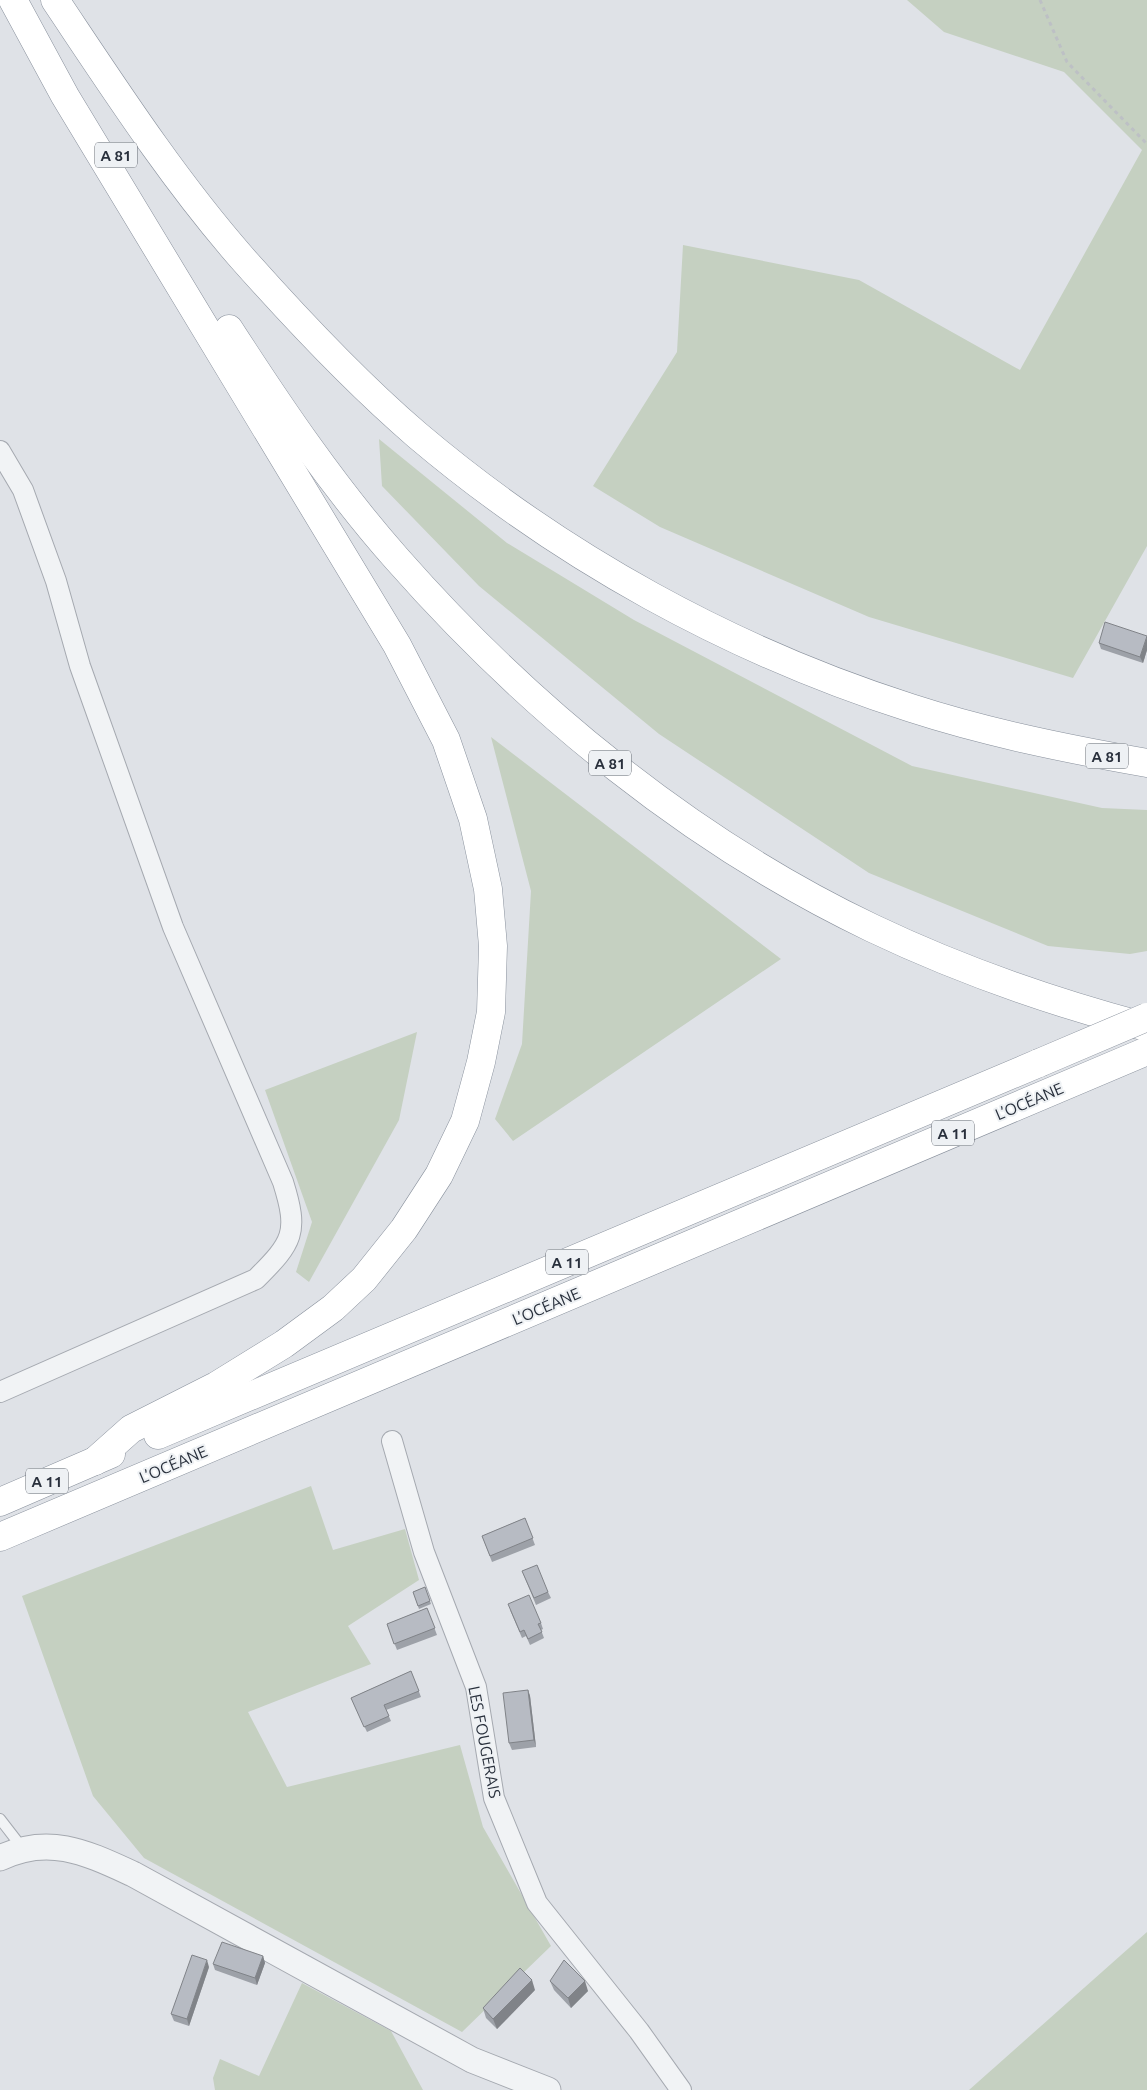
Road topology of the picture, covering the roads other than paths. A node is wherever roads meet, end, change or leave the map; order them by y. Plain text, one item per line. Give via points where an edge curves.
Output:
1 (15, 0) edge
2 (55, 0) edge
3 (0, 451) edge
4 (1066, 748) junction
5 (1147, 748) edge
6 (1147, 763) edge
7 (1147, 1017) edge
8 (1147, 1028) edge
9 (1147, 1051) edge
10 (0, 1392) edge
11 (392, 1441) dead end
12 (95, 1461) junction
13 (0, 1502) edge
14 (0, 1537) edge
15 (0, 1819) edge
16 (10, 1853) edge
17 (548, 2090) edge
18 (681, 2090) edge

1 - 8 highway, A 81 via 262,380 336,484 396,558 473,642 530,694 598,754 696,825 789,885 872,928 985,976
1 - 12 highway via 65,96 398,645 446,740 474,819 488,890 493,946 491,1012 465,1121 439,1175 404,1229 364,1279 333,1308 284,1344 216,1386 131,1429
2 - 4 highway, A 81 via 185,188 240,256 326,350 418,436 502,502 592,561 658,599 760,650 913,709
3 - 10 street via 30,508 56,581 80,666 173,927 284,1182 292,1209 291,1236 276,1260 256,1279
4 - 5 highway via 1116,743
4 - 6 highway, A 81
7 - 12 highway, L’OCÉANE / A 11, bridge
9 - 14 highway, L’OCÉANE / A 11
11 - 18 street, LES FOUGERAIS via 424,1552 476,1687 494,1798 537,1903 639,2031
12 - 13 highway, L’OCÉANE / A 11
15 - 16 lane via 17,1842
16 - 17 street via 59,1847 92,1855 133,1874 472,2060

